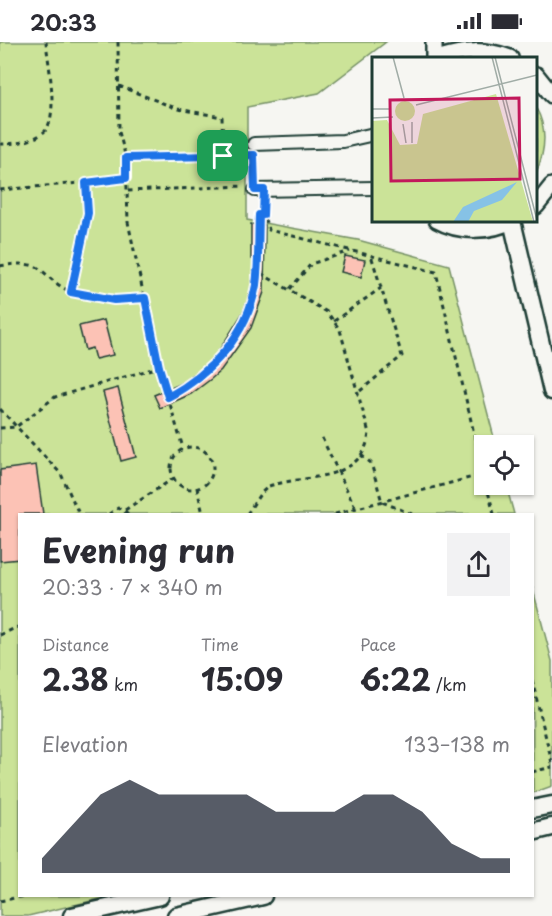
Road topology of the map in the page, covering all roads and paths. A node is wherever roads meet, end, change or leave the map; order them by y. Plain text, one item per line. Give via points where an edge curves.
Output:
1 (46, 42) edge
2 (118, 42) edge
3 (434, 42) edge
4 (492, 47) edge
5 (435, 57) edge
6 (443, 57) edge
7 (508, 57) edge
8 (537, 76) edge
9 (118, 86) junction
10 (552, 96) edge
11 (372, 134) edge
12 (0, 144) edge
13 (254, 150) junction
14 (223, 156) junction
15 (126, 158) junction
16 (126, 178) junction
17 (86, 183) junction
18 (552, 186) edge
19 (372, 188) edge
20 (0, 190) edge
21 (259, 190) joint
22 (127, 191) junction
23 (537, 205) edge
24 (263, 215) junction
25 (444, 222) edge
26 (511, 222) edge
27 (513, 222) edge
28 (352, 251) junction
29 (371, 255) junction
30 (0, 266) edge
31 (257, 271) junction
32 (381, 288) junction
33 (290, 289) junction
34 (71, 292) junction
35 (145, 298) junction
36 (334, 321) junction
37 (159, 367) junction
38 (552, 391) edge
39 (359, 392) junction
40 (168, 397) junction
41 (0, 409) edge
42 (16, 427) junction
43 (0, 428) edge
44 (475, 435) edge
45 (322, 438) dead end
46 (183, 448) junction
47 (361, 455) junction
48 (338, 473) junction
49 (174, 478) junction
50 (474, 478) edge
51 (197, 488) junction
52 (489, 495) edge
53 (382, 502) junction
54 (357, 509) junction
55 (125, 510) junction
56 (79, 513) edge
57 (110, 513) edge
58 (128, 513) edge
59 (203, 513) edge
60 (248, 513) edge
61 (339, 513) edge
62 (410, 513) edge
63 (494, 513) edge
64 (18, 627) edge
65 (0, 635) edge
66 (534, 688) edge
67 (552, 765) edge
68 (534, 771) edge
69 (552, 805) edge
70 (534, 809) edge
71 (552, 827) edge
72 (534, 832) edge
73 (19, 897) edge
74 (156, 897) edge
75 (259, 897) edge
76 (0, 901) edge
77 (72, 916) edge
78 (176, 916) edge

1 - 12 path via 51,103 46,130 32,140
2 - 9 path
3 - 5 street
4 - 6 street
4 - 7 street
8 - 10 street
9 - 14 path via 178,109 222,117
9 - 15 path via 119,132
11 - 13 street
13 - 14 path
13 - 22 path via 255,186
14 - 15 path
15 - 16 path
16 - 17 path
16 - 22 path
17 - 20 path
17 - 34 path via 88,213
18 - 23 street
19 - 21 street
21 - 24 path
22 - 35 path via 128,222
24 - 28 path via 270,230
24 - 31 path via 259,215
25 - 26 street via 473,230
27 - 38 main road
28 - 29 path
28 - 33 path via 311,264
29 - 32 path
29 - 44 path via 436,272
30 - 34 path via 37,266
31 - 33 path
31 - 40 path via 250,305 233,339 201,378
32 - 36 path
32 - 39 path via 402,356
33 - 36 path via 327,312
34 - 35 path via 114,300
35 - 37 path
36 - 39 path
37 - 40 path
37 - 42 path via 55,397
39 - 47 path via 369,433 368,447
40 - 46 path
41 - 42 path
42 - 43 path
42 - 56 path via 61,474
45 - 48 path
46 - 49 path via 173,458
46 - 51 path via 197,447 212,460 209,481
47 - 48 path
47 - 53 path via 371,463
48 - 54 path
48 - 60 path via 269,486
49 - 51 path via 184,487
49 - 55 path
50 - 53 path
51 - 59 path
52 - 63 path
53 - 54 path
53 - 62 path
54 - 61 path
55 - 57 path via 115,508
55 - 58 path
64 - 65 path
66 - 67 path
67 - 68 path
69 - 70 main road
71 - 72 main road
73 - 76 path
74 - 77 main road
75 - 78 main road

